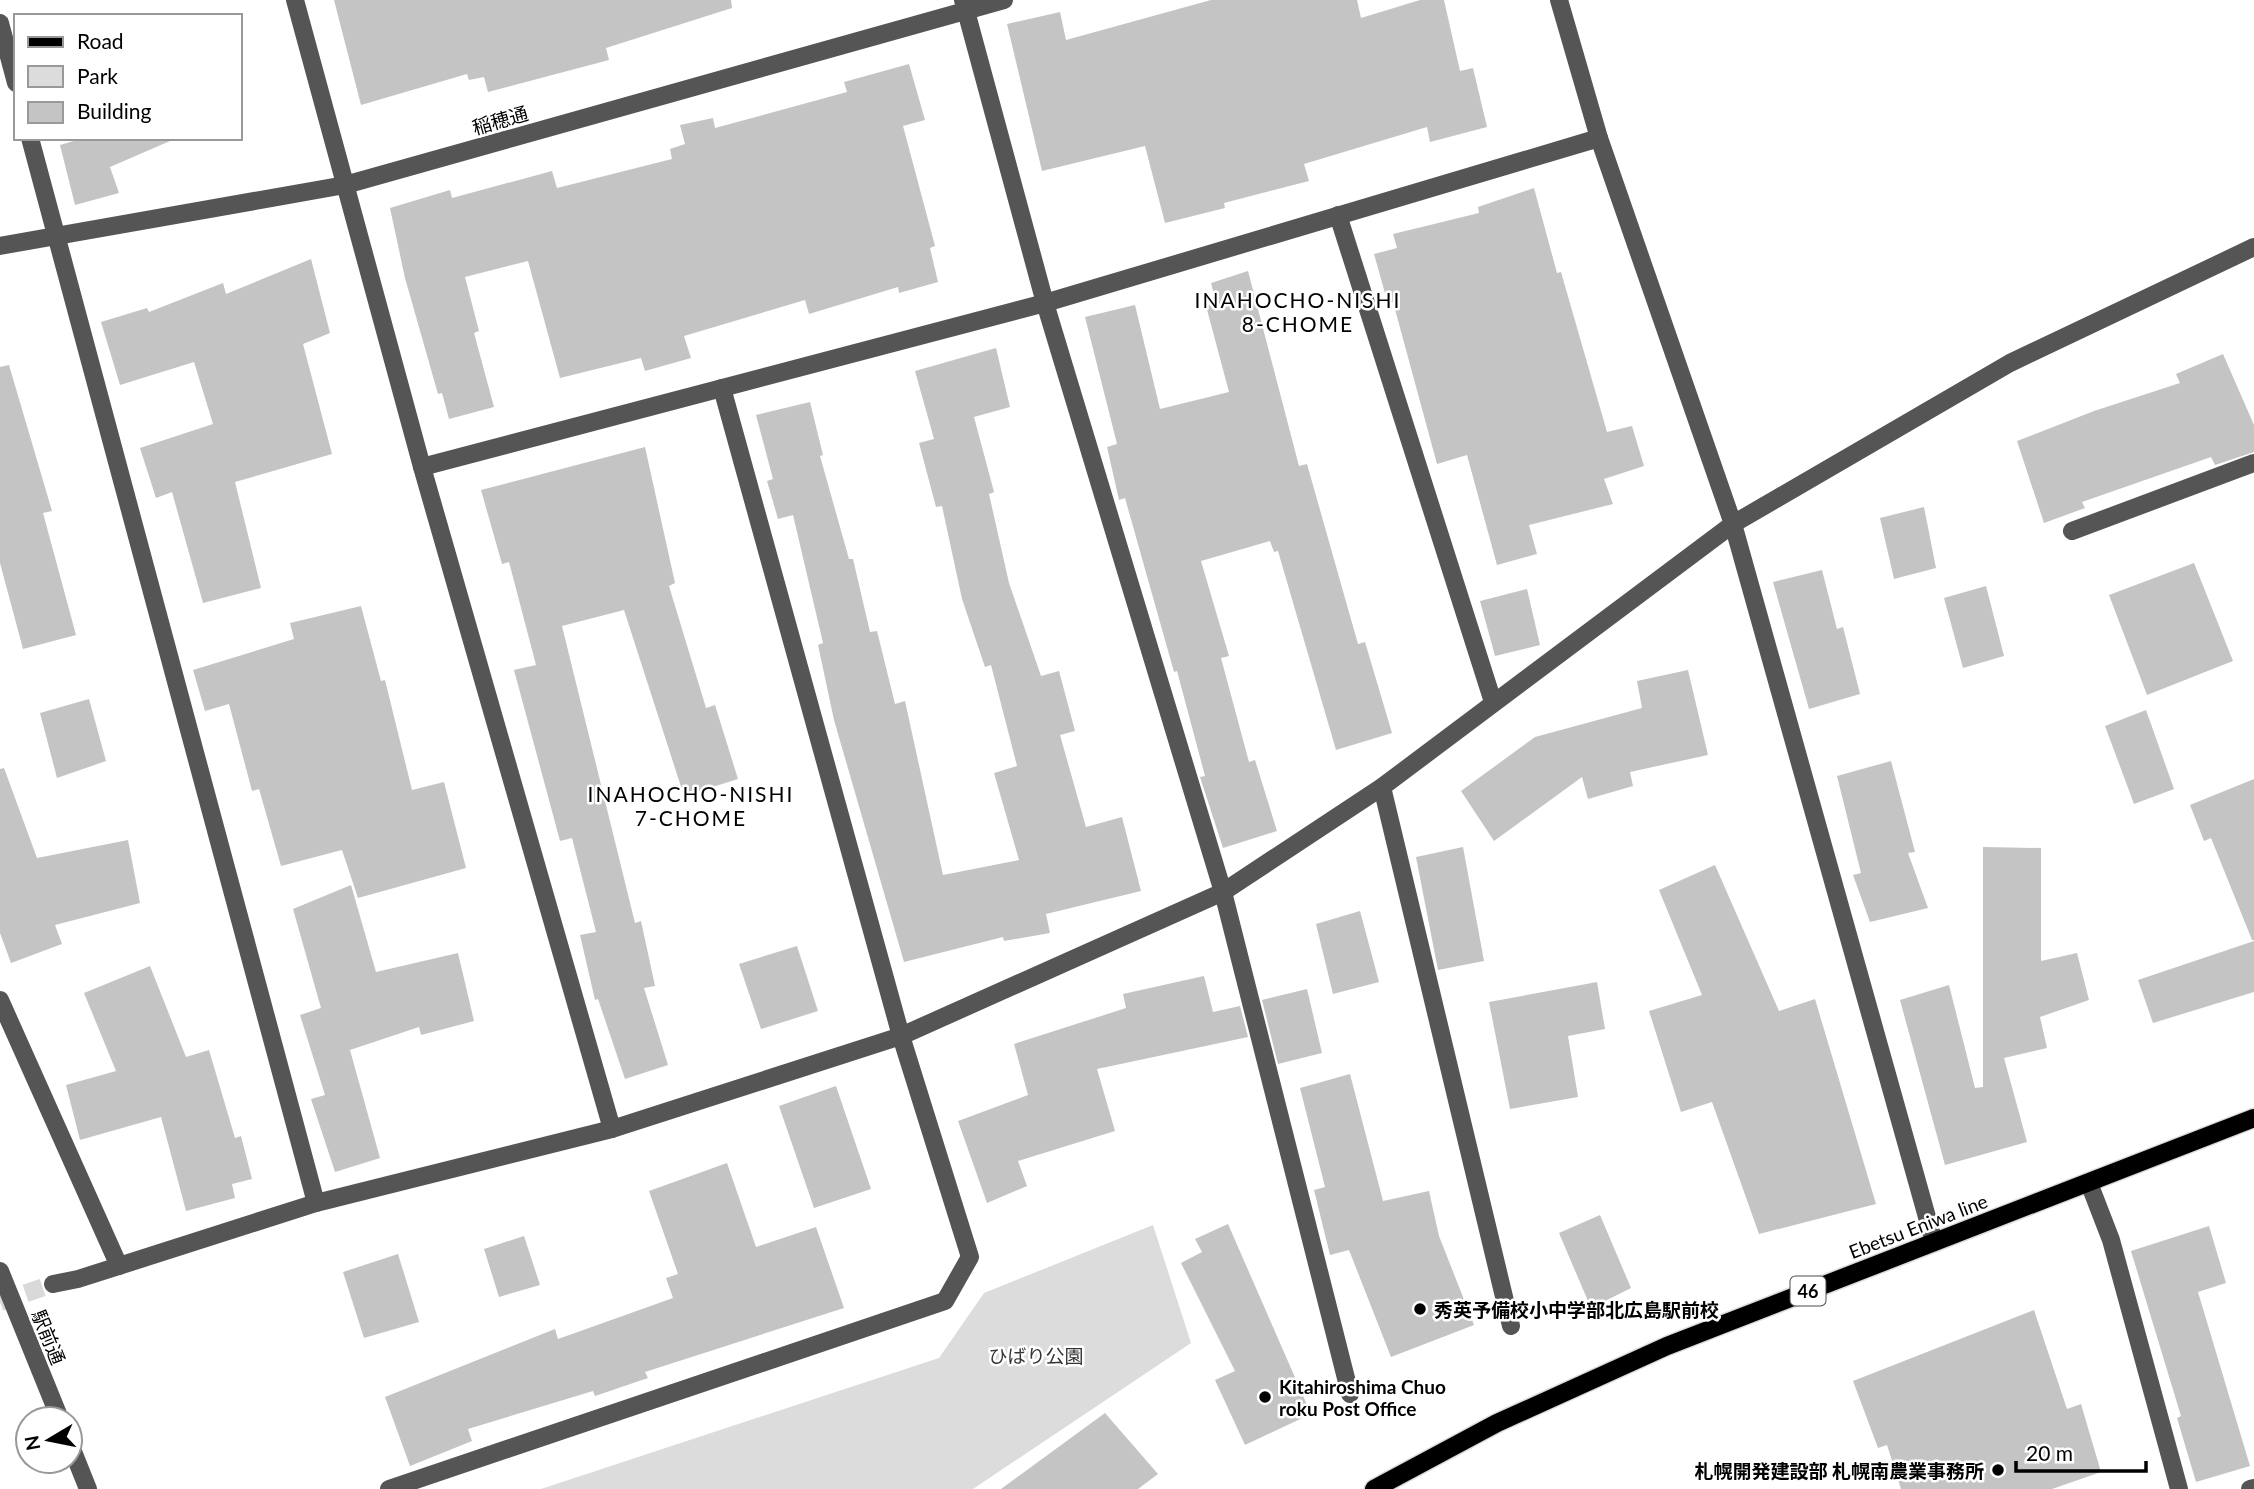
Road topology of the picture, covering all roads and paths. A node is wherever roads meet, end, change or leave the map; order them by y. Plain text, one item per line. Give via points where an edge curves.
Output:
1 (295, 0) edge
2 (1004, 0) edge
3 (1559, 0) edge
4 (965, 6) edge
5 (0, 23) edge
6 (14, 76) edge
7 (1599, 138) junction
8 (31, 140) edge
9 (345, 185) junction
10 (1338, 215) junction
11 (56, 237) junction
12 (0, 246) edge
13 (2254, 247) edge
14 (1045, 303) junction
15 (722, 388) junction
16 (2254, 463) edge
17 (422, 467) junction
18 (1732, 524) junction
19 (2072, 531) dead end
20 (1493, 702) junction
21 (1382, 787) junction
22 (1223, 892) junction
23 (0, 1000) edge
24 (901, 1036) junction
25 (2254, 1118) edge
26 (612, 1129) junction
27 (2089, 1183) junction
28 (316, 1203) junction
29 (1934, 1242) junction
30 (118, 1266) junction
31 (0, 1271) edge
32 (53, 1283) tunnel mouth
33 (1511, 1326) dead end
34 (1350, 1394) dead end
35 (54, 1405) edge
36 (1394, 1483) edge
37 (389, 1489) edge
38 (1374, 1489) edge
39 (2179, 1489) edge

1 - 9 street
2 - 4 street, 稲穂通
3 - 7 street
4 - 9 street, 稲穂通
4 - 14 street
5 - 6 street
7 - 10 street
7 - 18 street
8 - 11 street
9 - 11 street, 稲穂通
9 - 17 street
10 - 14 street
10 - 20 street
11 - 12 street, 稲穂通
11 - 28 street
13 - 18 street via 2010,363
14 - 15 street
14 - 22 street
15 - 17 street
15 - 24 street
16 - 19 street
17 - 26 street
18 - 20 street
18 - 29 street
20 - 21 street
21 - 22 street
21 - 33 street
22 - 24 street
22 - 34 street
23 - 30 street
24 - 26 street
24 - 37 street via 970,1257 946,1301
25 - 27 main road, Ebetsu Eniwa line / 46
26 - 28 street
27 - 29 main road, Ebetsu Eniwa line / 46
27 - 39 street via 2111,1240
28 - 30 street
29 - 36 main road, Ebetsu Eniwa line / 46 via 1667,1346 1497,1423
30 - 32 street
31 - 35 street, 駅前通
36 - 38 main road, Ebetsu Eniwa line / 46

